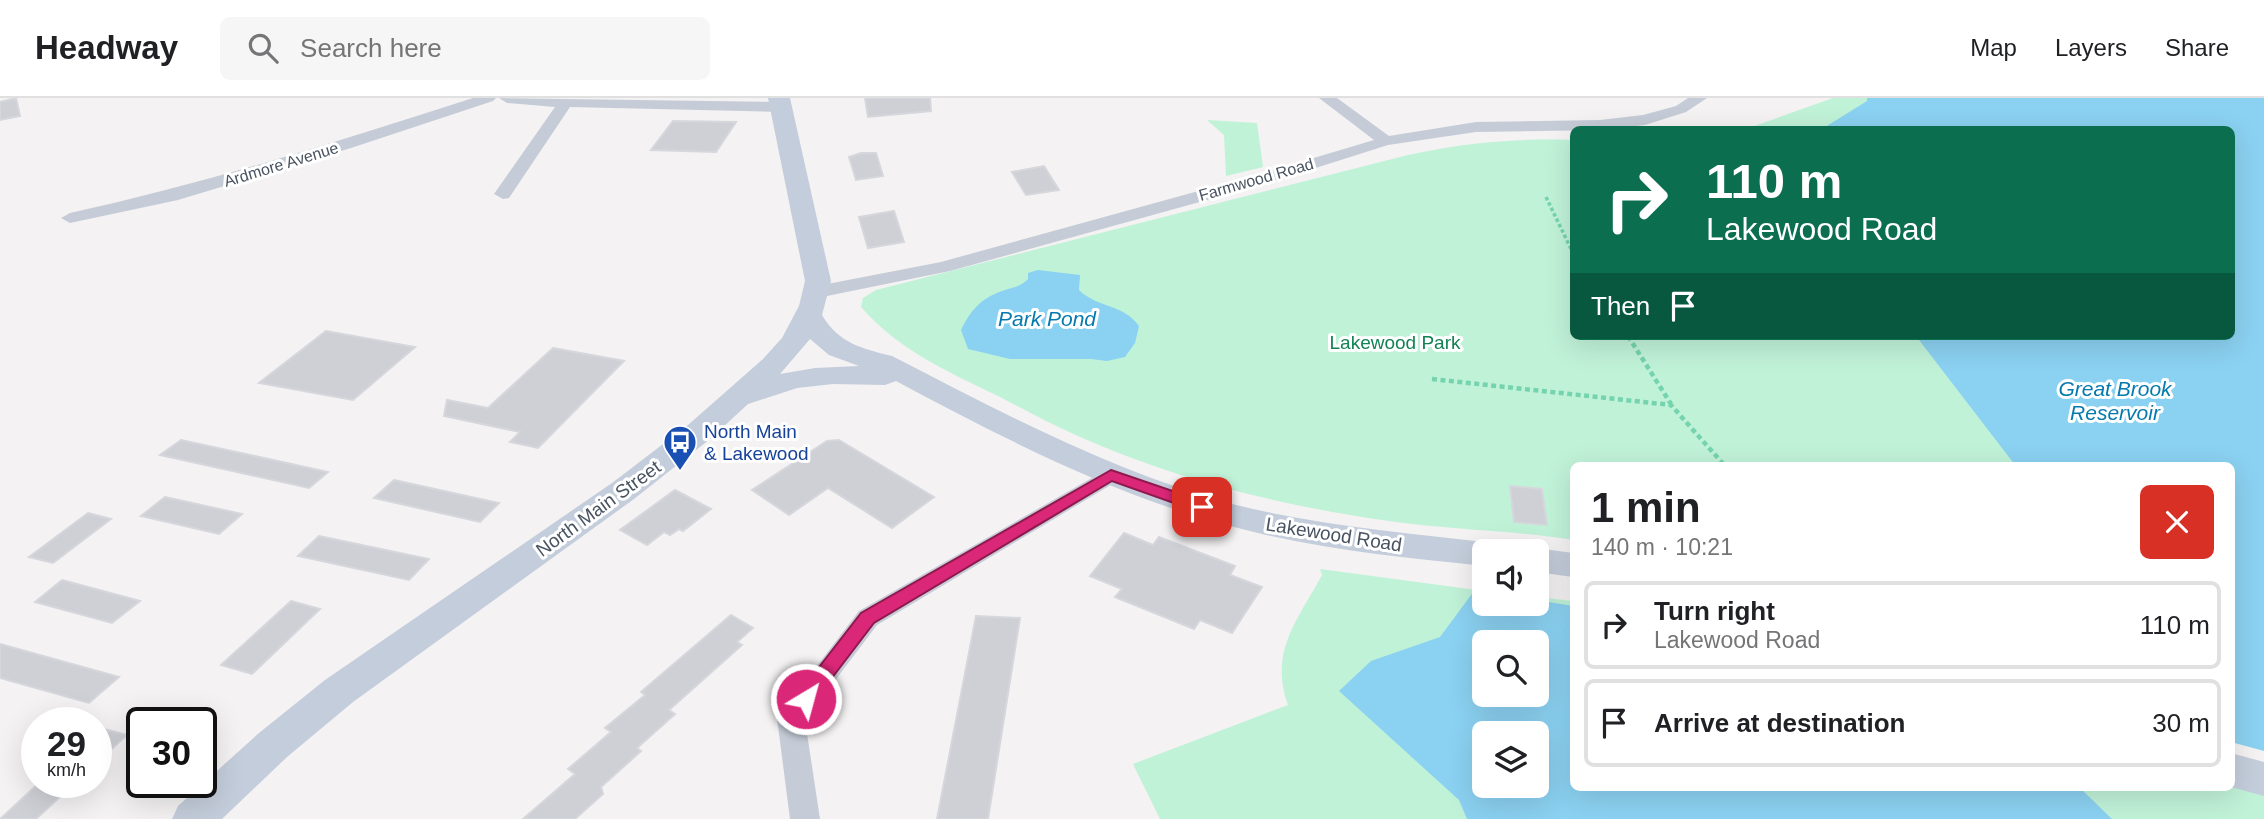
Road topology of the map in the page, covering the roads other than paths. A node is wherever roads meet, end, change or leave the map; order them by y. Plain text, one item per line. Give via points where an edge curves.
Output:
1 (488, 98) edge
2 (507, 98) edge
3 (1327, 98) edge
4 (1699, 98) edge
5 (566, 102) junction
6 (780, 103) edge
7 (1386, 141) junction
8 (503, 194) dead end
9 (70, 218) dead end
10 (813, 304) junction
11 (925, 384) junction
12 (733, 401) junction
13 (1111, 475) junction
14 (1472, 553) edge
15 (1549, 562) edge
16 (1570, 565) edge
17 (2235, 771) edge
18 (2264, 779) edge
19 (193, 819) edge
20 (805, 819) edge

1 - 9 street, Ardmore Avenue via 172,196
2 - 5 street
3 - 7 street
4 - 7 street, Farmwood Road via 1645,120 1476,127
5 - 6 street
5 - 8 street
6 - 10 main road via 817,272
7 - 10 street, Farmwood Road
10 - 11 main road, Lakewood Road via 816,331 833,345
10 - 12 main road, North Main Street via 781,357
11 - 12 main road via 888,376 830,376 771,386
11 - 13 main road, Lakewood Road
12 - 19 main road, North Main Street via 623,491 339,691
13 - 14 main road, Lakewood Road via 1259,522
13 - 20 street via 867,618 791,718
15 - 16 main road
17 - 18 main road

